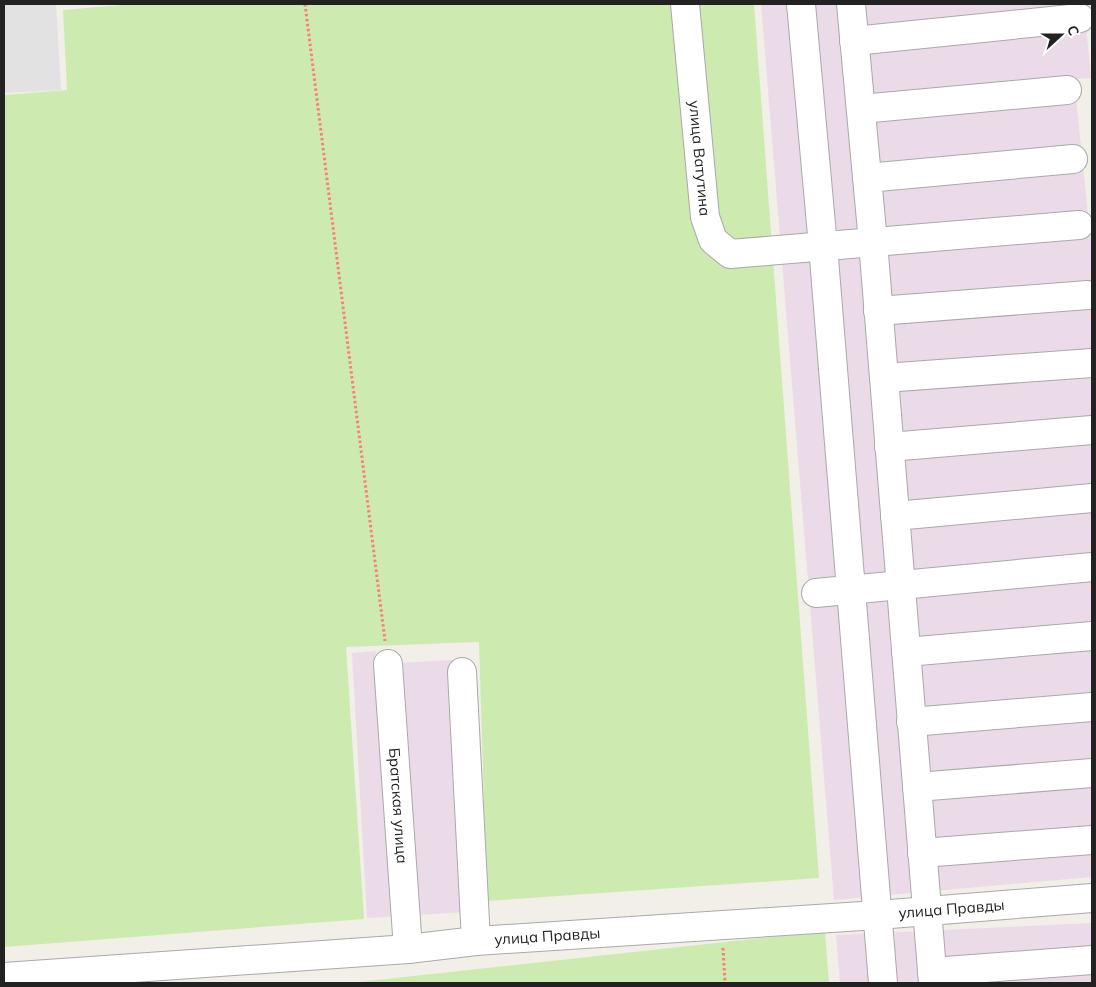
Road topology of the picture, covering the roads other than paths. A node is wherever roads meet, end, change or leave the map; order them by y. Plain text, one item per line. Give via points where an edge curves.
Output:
1 (685, 4) edge
2 (801, 4) edge
3 (851, 4) edge
4 (1080, 18) dead end
5 (854, 41) junction
6 (1067, 90) dead end
7 (861, 109) junction
8 (1073, 160) dead end
9 (867, 178) junction
10 (1079, 225) dead end
11 (873, 242) junction
12 (823, 246) junction
13 (1088, 295) dead end
14 (878, 311) junction
15 (1092, 363) edge
16 (884, 378) junction
17 (1092, 430) edge
18 (889, 447) junction
19 (1092, 498) edge
20 (895, 516) junction
21 (1092, 567) edge
22 (900, 585) junction
23 (852, 590) junction
24 (816, 593) dead end
25 (1092, 636) edge
26 (906, 652) junction
27 (388, 664) road end
28 (462, 672) dead end
29 (1092, 707) edge
30 (912, 722) junction
31 (1092, 773) edge
32 (916, 787) junction
33 (1092, 840) edge
34 (922, 853) junction
35 (1092, 898) edge
36 (927, 911) junction
37 (878, 915) junction
38 (476, 941) junction
39 (408, 949) junction
40 (1092, 960) edge
41 (4, 977) edge
42 (932, 977) edge
43 (883, 983) edge

1 - 12 street, улица Ватутина via 705,217 713,240 730,254
2 - 12 street
3 - 5 street
4 - 5 street
5 - 7 street
6 - 7 street
7 - 9 street
8 - 9 street
9 - 11 street
10 - 11 street, улица Ватутина
11 - 12 street, улица Ватутина
11 - 14 street
12 - 23 street
13 - 14 street
14 - 16 street
15 - 16 street
16 - 18 street
17 - 18 street
18 - 20 street
19 - 20 street
20 - 22 street
21 - 22 street
22 - 23 street
22 - 26 street
23 - 24 street
23 - 37 street
25 - 26 street
26 - 30 street
27 - 39 street, Братская улица
28 - 38 street
29 - 30 street
30 - 32 street
31 - 32 street
32 - 34 street
33 - 34 street
34 - 36 street
35 - 36 street, улица Правды
36 - 37 street, улица Правды
36 - 42 street
37 - 38 street, улица Правды
37 - 43 street
38 - 39 street, улица Правды
39 - 41 street, улица Правды
40 - 42 street

